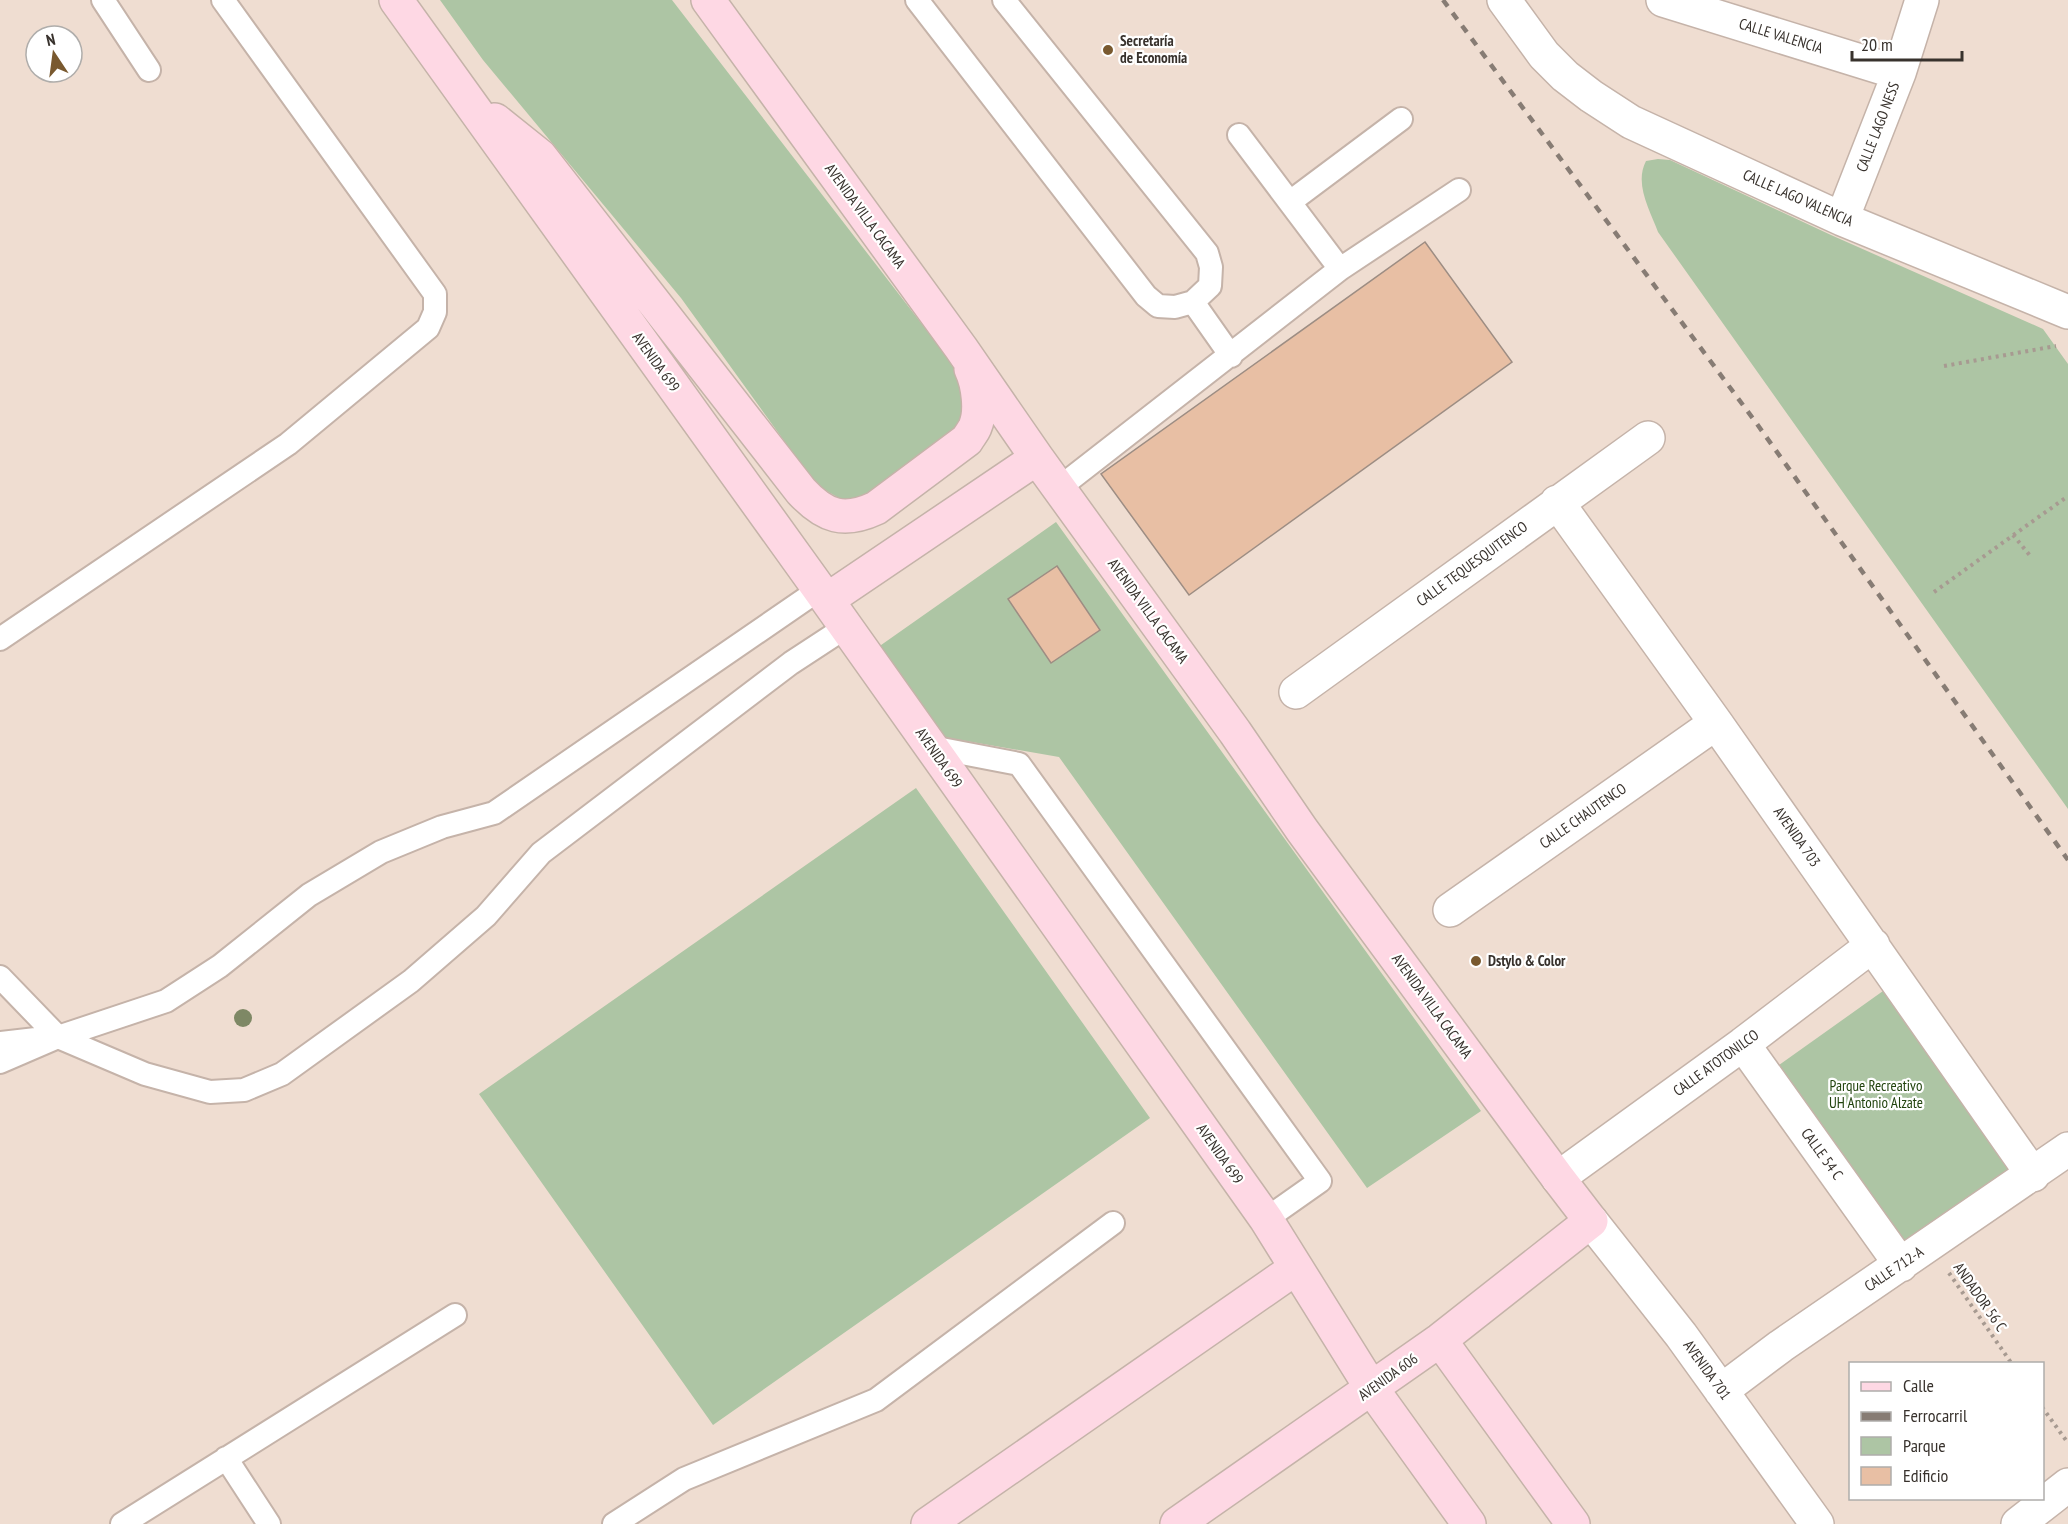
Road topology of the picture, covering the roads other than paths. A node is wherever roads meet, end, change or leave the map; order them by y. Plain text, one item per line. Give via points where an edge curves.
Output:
1 (103, 0) edge
2 (223, 0) edge
3 (396, 0) edge
4 (708, 0) edge
5 (917, 0) edge
6 (1004, 0) edge
7 (1504, 0) edge
8 (1663, 0) edge
9 (1922, 0) edge
10 (149, 70) dead end
11 (1899, 72) junction
12 (461, 92) junction
13 (1401, 118) dead end
14 (1239, 135) dead end
15 (1459, 190) dead end
16 (1290, 202) junction
17 (1842, 219) junction
18 (1340, 269) junction
19 (1193, 302) junction
20 (2068, 312) edge
21 (961, 348) junction
22 (1231, 356) junction
23 (1648, 438) dead end
24 (1037, 458) junction
25 (1059, 488) junction
26 (1557, 502) junction
27 (824, 594) junction
28 (846, 627) junction
29 (0, 639) edge
30 (1296, 692) dead end
31 (1716, 723) junction
32 (931, 747) junction
33 (1450, 910) dead end
34 (1873, 945) junction
35 (0, 977) edge
36 (58, 1036) junction
37 (0, 1043) edge
38 (1743, 1044) junction
39 (0, 1062) edge
40 (2068, 1149) edge
41 (2033, 1174) junction
42 (1558, 1178) junction
43 (1266, 1219) junction
44 (1591, 1221) junction
45 (1113, 1223) dead end
46 (1901, 1265) junction
47 (1296, 1268) junction
48 (455, 1315) dead end
49 (1440, 1340) junction
50 (1372, 1389) junction
51 (1721, 1391) junction
52 (226, 1458) junction
53 (2068, 1485) edge
54 (122, 1524) edge
55 (269, 1524) edge
56 (614, 1524) edge
57 (928, 1524) edge
58 (1177, 1524) edge
59 (1469, 1524) edge
60 (1573, 1524) edge
61 (1817, 1524) edge
62 (2018, 1524) edge

1 - 10 lane
2 - 29 lane via 435,294 435,312 428,328 288,444
3 - 12 street, AVENIDA 699
4 - 21 street, AVENIDA VILLA CACAMA
5 - 19 lane via 1146,296 1158,306
6 - 19 lane via 1207,253 1210,286
7 - 17 street, CALLE LAGO VALENCIA via 1544,55 1591,96 1631,122
8 - 11 street, CALLE VALENCIA
9 - 11 street, CALLE LAGO NESS
11 - 17 street, CALLE LAGO NESS
12 - 21 street via 540,156 801,491 829,513 849,517 876,508 967,440 979,411 975,377
12 - 27 street, AVENIDA 699
13 - 16 lane
14 - 16 lane
15 - 18 lane
16 - 18 lane
17 - 20 street, CALLE LAGO VALENCIA
18 - 22 lane
19 - 22 lane
21 - 24 street, AVENIDA VILLA CACAMA
22 - 25 lane
23 - 26 street, CALLE TEQUESQUITENCO
24 - 25 street, AVENIDA VILLA CACAMA
24 - 27 street
25 - 42 street, AVENIDA VILLA CACAMA via 1302,830
26 - 30 street, CALLE TEQUESQUITENCO
26 - 31 street, AVENIDA 703
27 - 28 street, AVENIDA 699
27 - 36 lane via 494,813 442,827 381,852 309,895 220,966 166,1001
28 - 32 street, AVENIDA 699
28 - 36 lane via 791,663 541,853 478,923 411,981 282,1074 243,1090 210,1092 145,1074
31 - 33 street, CALLE CHAUTENCO
31 - 34 street, AVENIDA 703
32 - 43 street, AVENIDA 699
32 - 43 lane via 1019,764 1320,1180
34 - 38 street, CALLE ATOTONILCO
34 - 41 street, AVENIDA 703
35 - 36 lane
36 - 37 lane
36 - 39 lane
38 - 42 street, CALLE ATOTONILCO
38 - 46 street, CALLE 54 C
40 - 41 street, CALLE 712-A
41 - 46 street, CALLE 712-A
42 - 44 street, AVENIDA VILLA CACAMA
43 - 47 street, AVENIDA 699
44 - 49 street, AVENIDA 606
44 - 51 street, AVENIDA 701 via 1682,1335
45 - 56 lane via 876,1400 684,1479
46 - 51 street, CALLE 712-A
47 - 50 street, AVENIDA 699
47 - 57 street
48 - 52 lane
49 - 50 street, AVENIDA 606
49 - 60 street
50 - 58 street, AVENIDA 606
50 - 59 street, AVENIDA 699
51 - 61 street, AVENIDA 701
52 - 54 lane
52 - 55 lane
53 - 62 street

